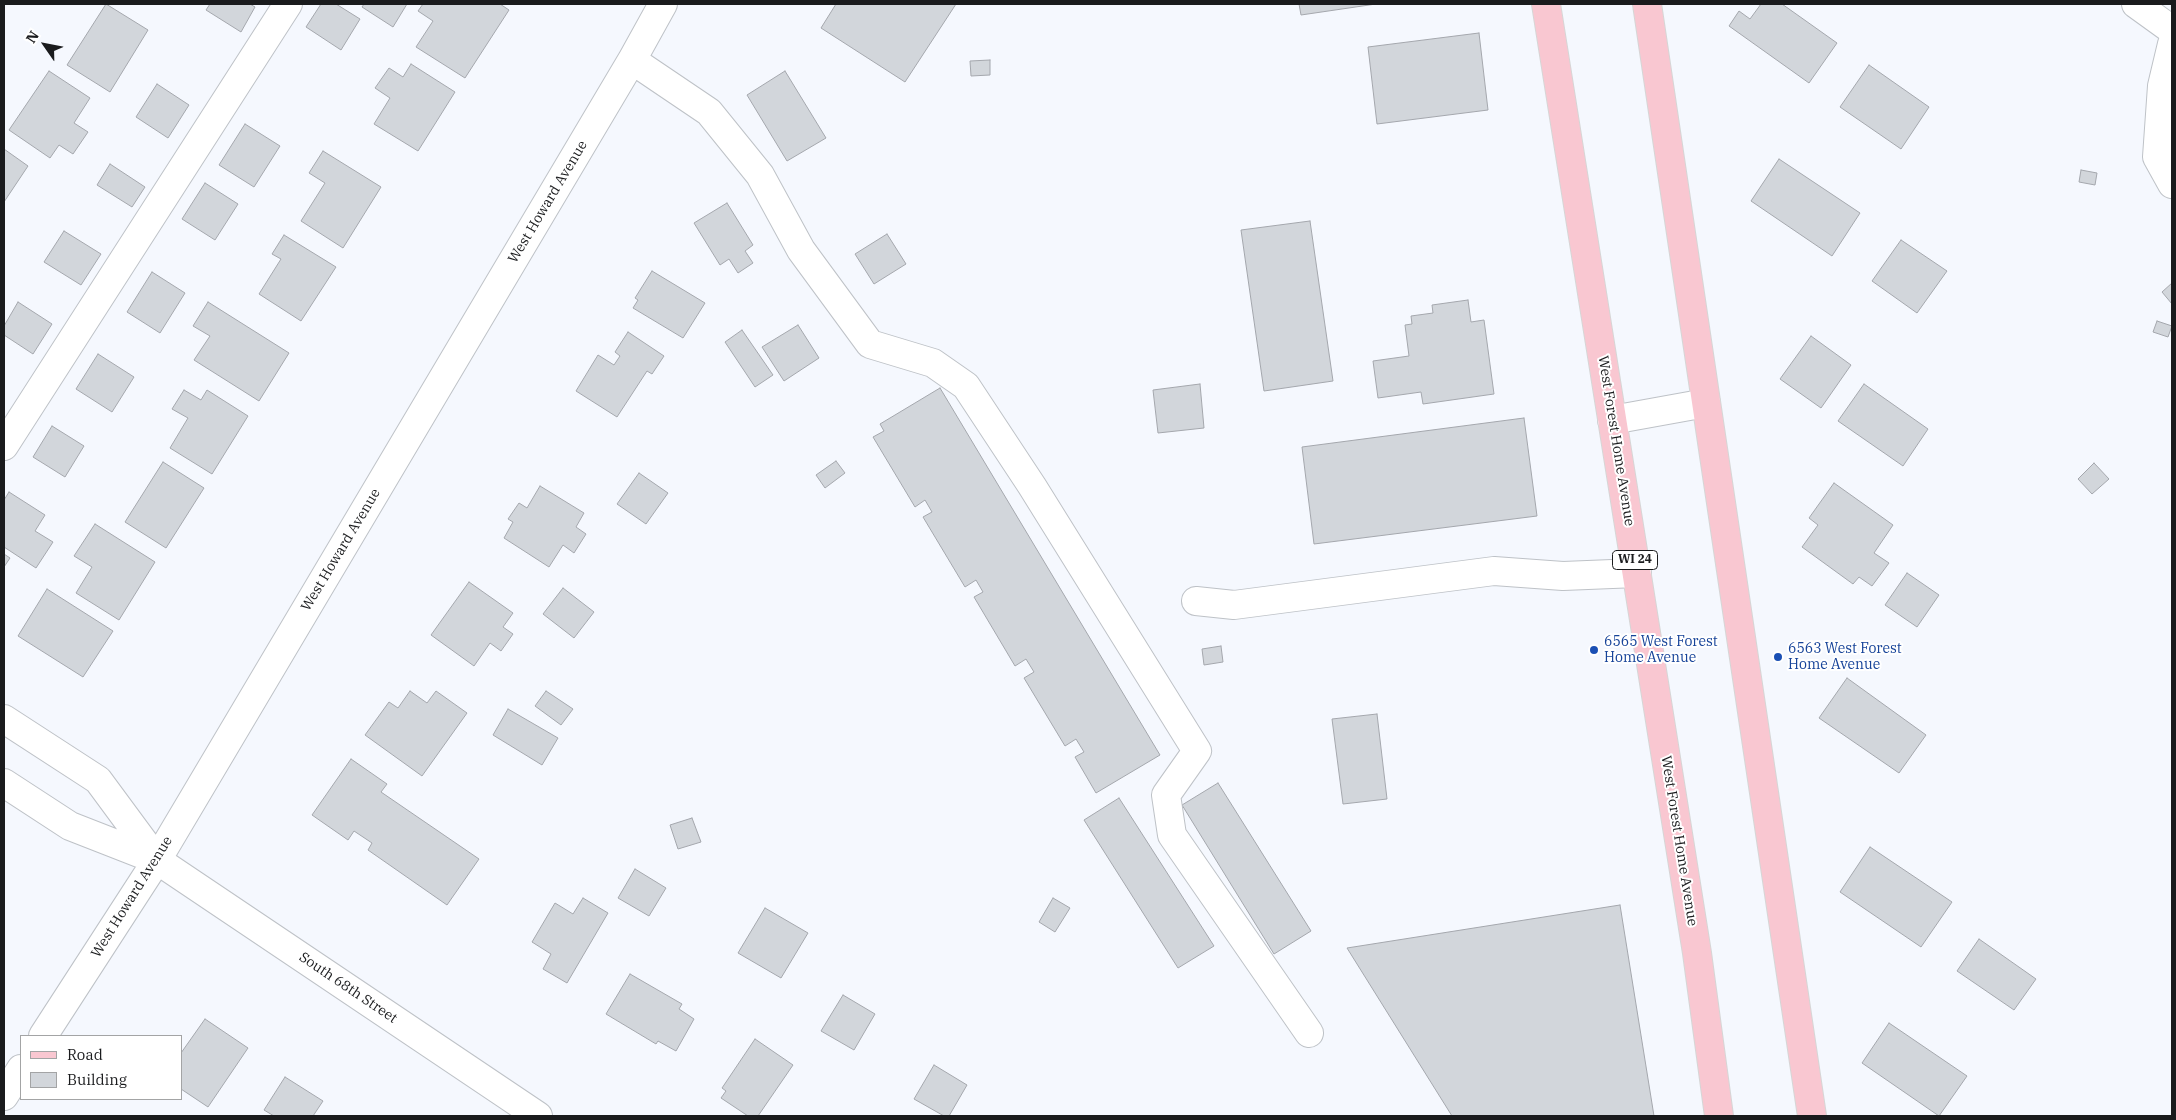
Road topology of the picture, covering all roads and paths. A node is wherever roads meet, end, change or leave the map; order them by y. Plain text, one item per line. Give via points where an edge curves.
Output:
1 (288, 4) edge
2 (663, 4) edge
3 (672, 4) edge
4 (1546, 4) edge
5 (1647, 4) edge
6 (2136, 4) edge
7 (2172, 30) edge
8 (2172, 44) edge
9 (632, 60) junction
10 (2172, 184) edge
11 (1706, 403) junction
12 (1612, 420) junction
13 (4, 446) edge
14 (1637, 573) junction
15 (1196, 601) dead end
16 (4, 719) edge
17 (4, 783) edge
18 (157, 860) junction
19 (1309, 1033) dead end
20 (44, 1035) edge
21 (20, 1071) edge
22 (4, 1096) edge
23 (538, 1116) edge
24 (1719, 1116) edge
25 (1812, 1116) edge

1 - 13 street
2 - 9 street, West Howard Avenue
3 - 9 street, West Howard Avenue
4 - 12 main road, West Forest Home Avenue / WI 24
5 - 11 main road
6 - 7 street
8 - 10 street via 2162,86 2157,157
9 - 18 street, West Howard Avenue
9 - 19 street via 709,112 760,175 801,250 870,344 933,363 966,386 1032,486 1196,751 1166,795 1172,835
11 - 12 street
11 - 25 main road
12 - 14 main road, West Forest Home Avenue / WI 24
14 - 15 street via 1564,576 1494,571 1234,605
14 - 24 main road, West Forest Home Avenue / WI 24 via 1697,953
16 - 18 street, South 68th Street via 98,780
17 - 18 street, South 68th Street via 70,826
18 - 20 street, West Howard Avenue
18 - 23 street, South 68th Street
21 - 22 street

